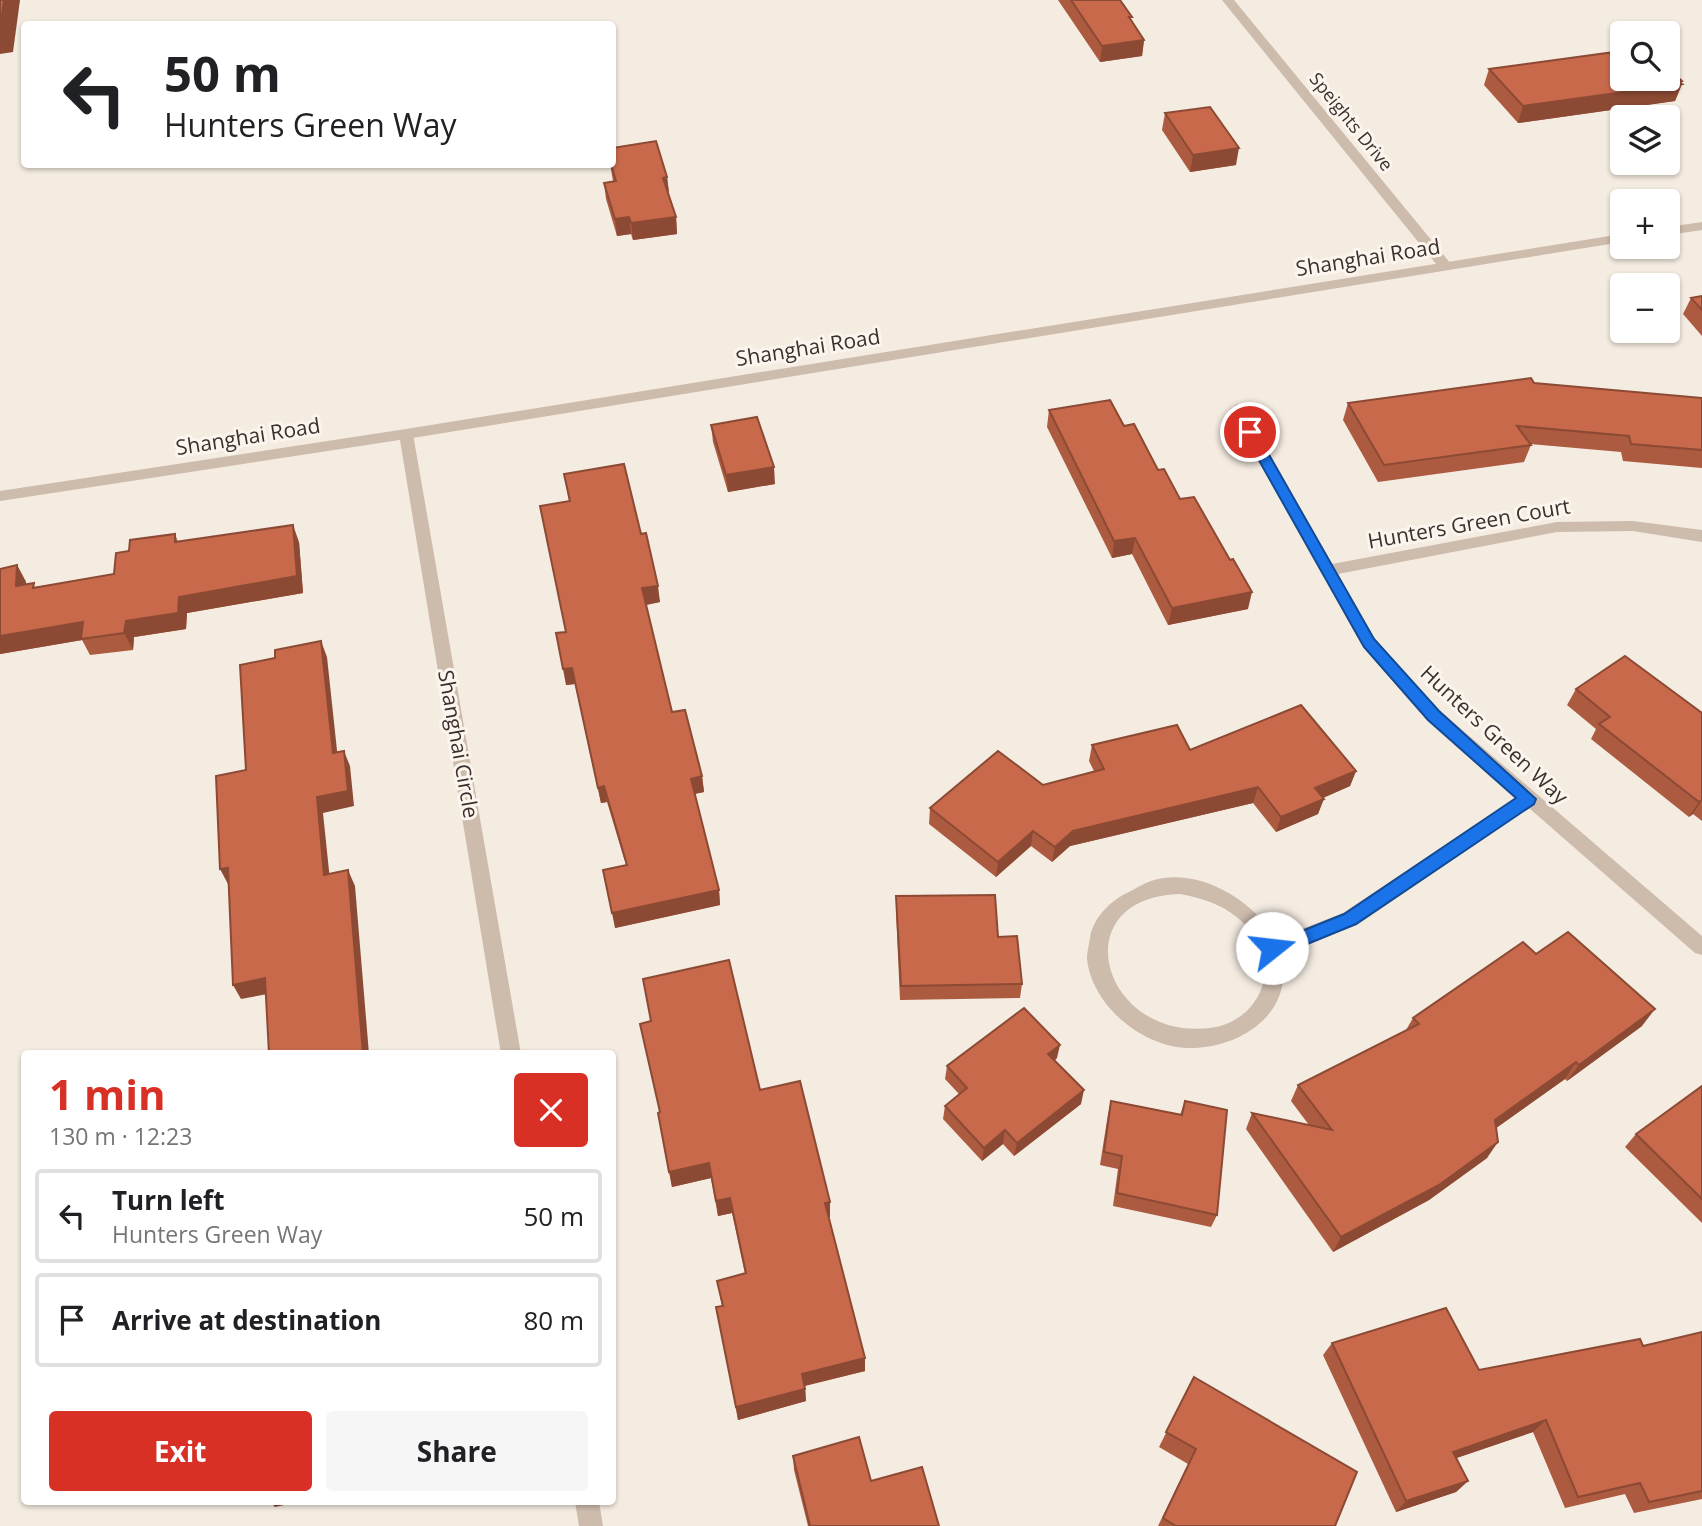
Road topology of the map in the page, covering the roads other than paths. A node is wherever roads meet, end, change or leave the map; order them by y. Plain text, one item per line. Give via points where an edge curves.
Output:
1 (1228, 0) edge
2 (1702, 226) edge
3 (1680, 229) edge
4 (1610, 241) edge
5 (1446, 267) junction
6 (1237, 409) dead end
7 (406, 434) junction
8 (0, 496) edge
9 (1702, 536) edge
10 (1328, 570) junction
11 (1528, 799) junction
12 (1702, 947) edge
13 (1272, 948) junction
14 (510, 1050) edge
15 (588, 1505) edge
16 (591, 1526) edge

1 - 5 street, Speights Drive
2 - 3 street
4 - 5 street, Shanghai Road
5 - 7 street, Shanghai Road
6 - 10 street, Hunters Green Way
7 - 8 street, Shanghai Road
7 - 14 street, Shanghai Circle
9 - 10 street, Hunters Green Court via 1633,526 1557,527
10 - 11 street, Hunters Green Way via 1386,664 1433,715
11 - 12 street, Hunters Green Way
11 - 13 street via 1350,919
13 - 13 street via 1255,920 1220,895 1165,886 1126,899 1104,922 1097,943 1097,968 1107,992 1150,1030 1204,1039 1245,1026 1268,1003 1276,967
15 - 16 street

